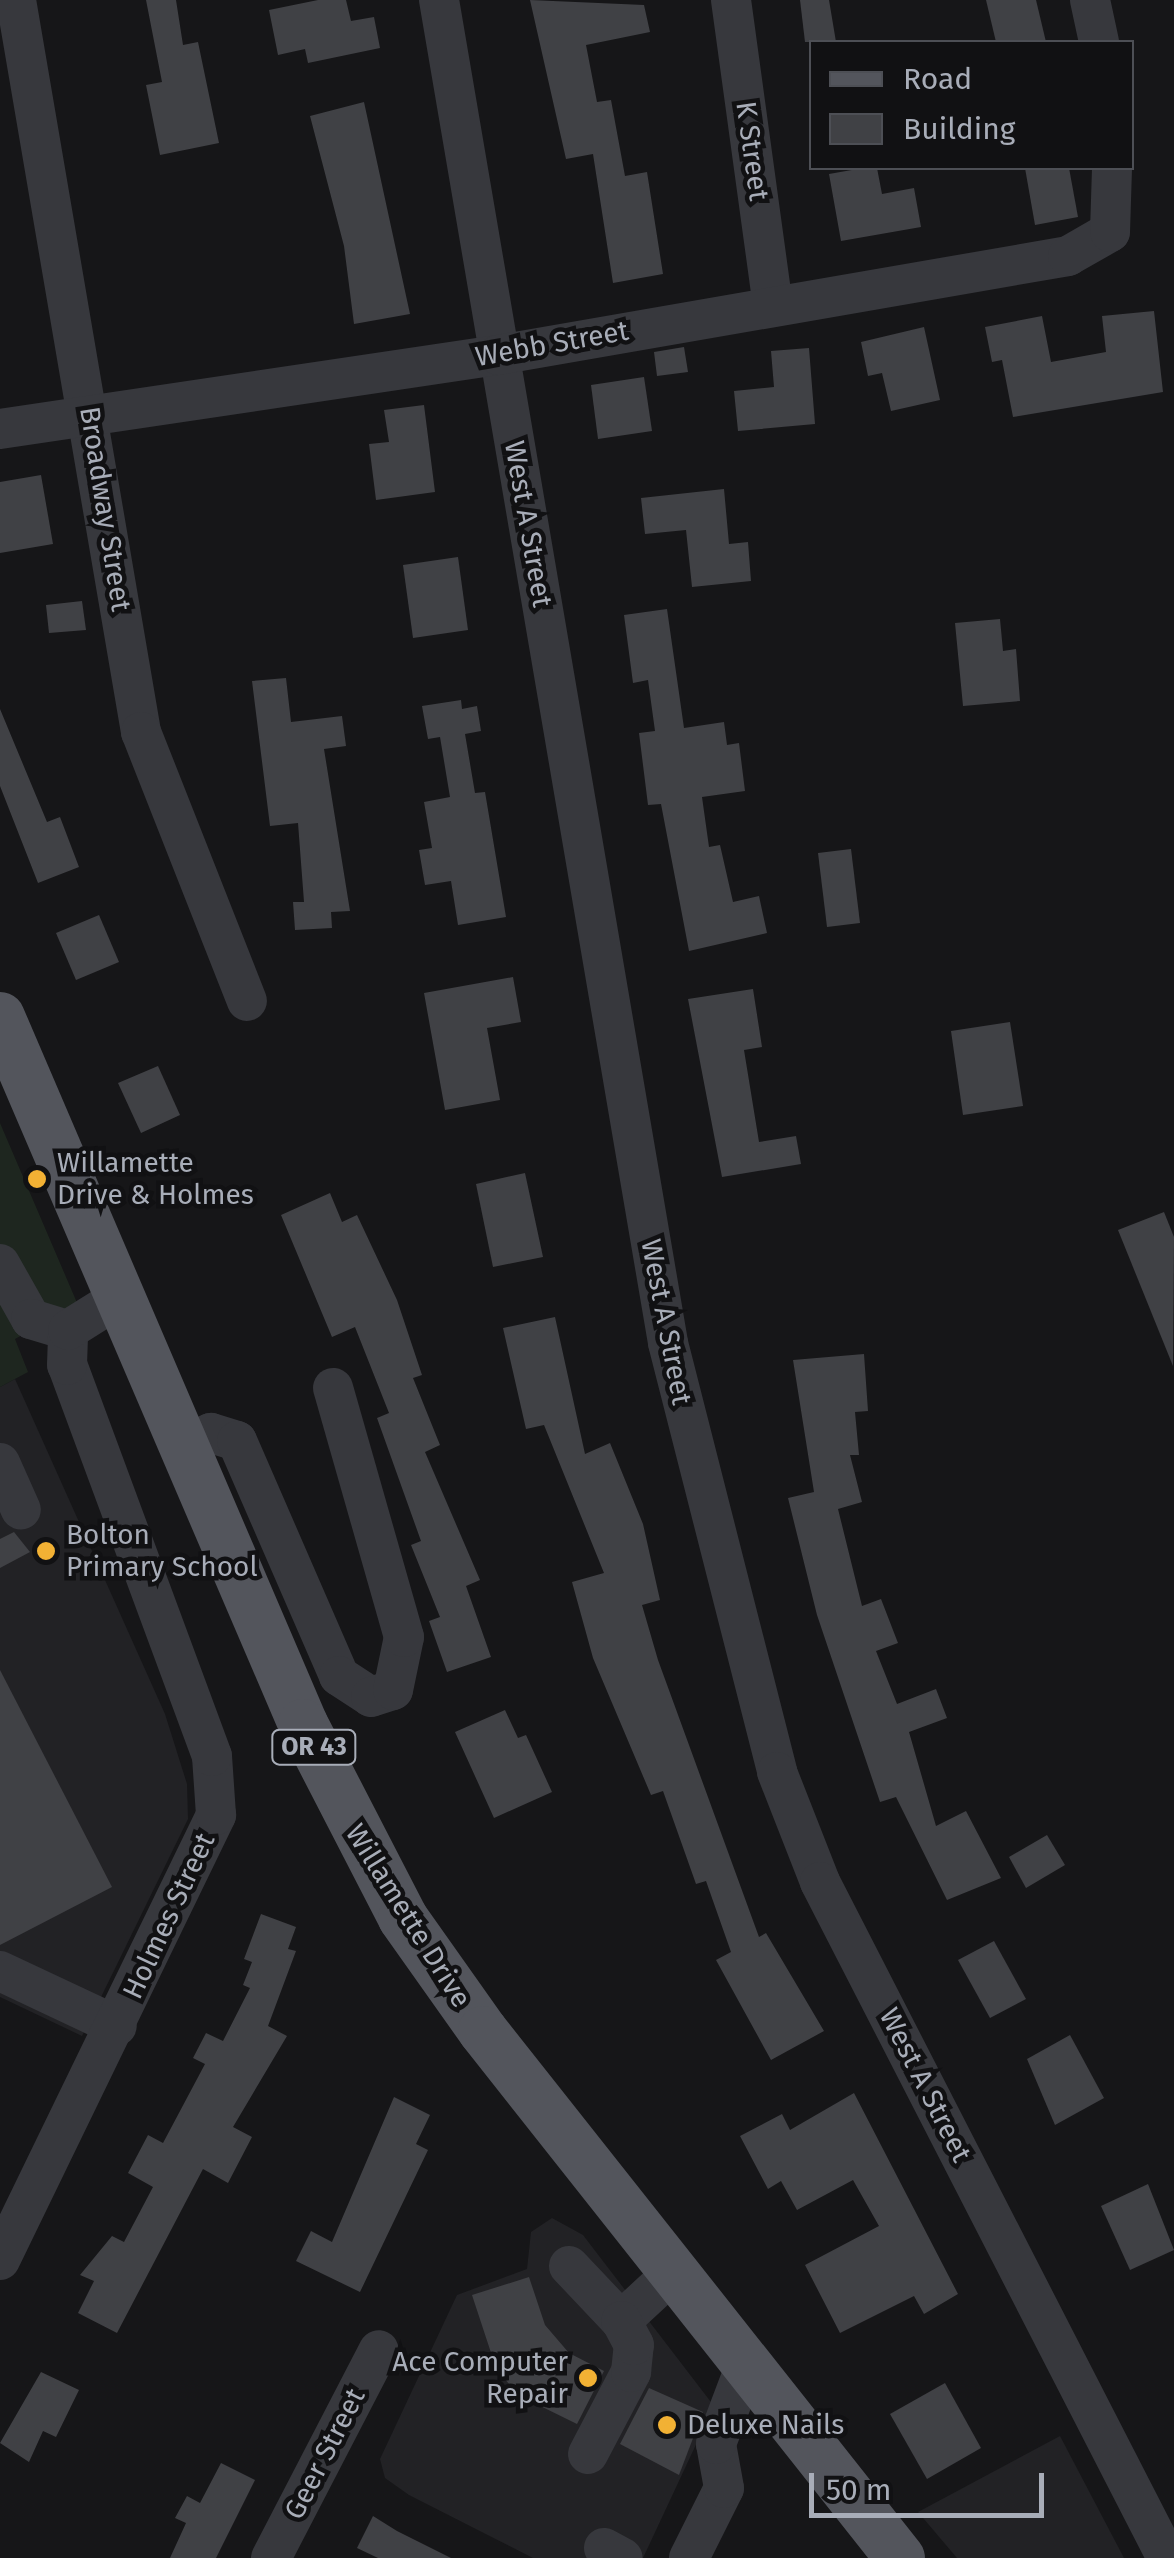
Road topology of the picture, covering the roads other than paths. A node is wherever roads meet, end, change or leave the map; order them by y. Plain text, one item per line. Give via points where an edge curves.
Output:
1 (16, 0) edge
2 (439, 0) edge
3 (731, 0) edge
4 (1090, 0) edge
5 (1099, 40) edge
6 (1112, 170) edge
7 (772, 302) junction
8 (498, 356) junction
9 (89, 414) junction
10 (0, 429) edge
11 (247, 1002) dead end
12 (0, 1016) edge
13 (3, 1274) edge
14 (119, 1298) junction
15 (68, 1330) junction
16 (333, 1388) dead end
17 (184, 1446) junction
18 (0, 1463) edge
19 (21, 1510) dead end
20 (0, 1971) edge
21 (117, 2026) junction
22 (0, 2260) edge
23 (569, 2266) dead end
24 (675, 2272) junction
25 (621, 2322) junction
26 (378, 2350) dead end
27 (747, 2362) junction
28 (588, 2454) dead end
29 (271, 2558) edge
30 (689, 2558) edge
31 (900, 2558) edge
32 (1167, 2558) edge

1 - 9 street, Broadway Street
2 - 8 street, West A Street
3 - 7 street, K Street
4 - 5 street
6 - 7 street, Webb Street via 1113,219 1100,242 1068,256
7 - 8 street, Webb Street
8 - 9 street, Webb Street
8 - 32 street, West A Street via 668,1342 777,1772 820,1882
9 - 10 street, Webb Street
9 - 11 street, Broadway Street via 141,732
12 - 14 main road, Willamette Drive / OR 43
13 - 15 street via 32,1319
14 - 15 street
14 - 17 main road, Willamette Drive / OR 43
15 - 21 street, Holmes Street via 72,1386 212,1756 217,1794 208,1840
16 - 17 street via 404,1636 393,1690 371,1697 339,1676 237,1442 212,1433
17 - 24 main road, Willamette Drive / OR 43 via 346,1818 403,1918
18 - 19 street
20 - 21 street
21 - 22 street, Holmes Street
23 - 25 street
24 - 25 street
24 - 27 main road, Willamette Drive / OR 43
25 - 28 street via 634,2345 631,2372
26 - 29 street, Geer Street
27 - 30 street via 716,2444 724,2488
27 - 31 main road, Willamette Drive / OR 43

